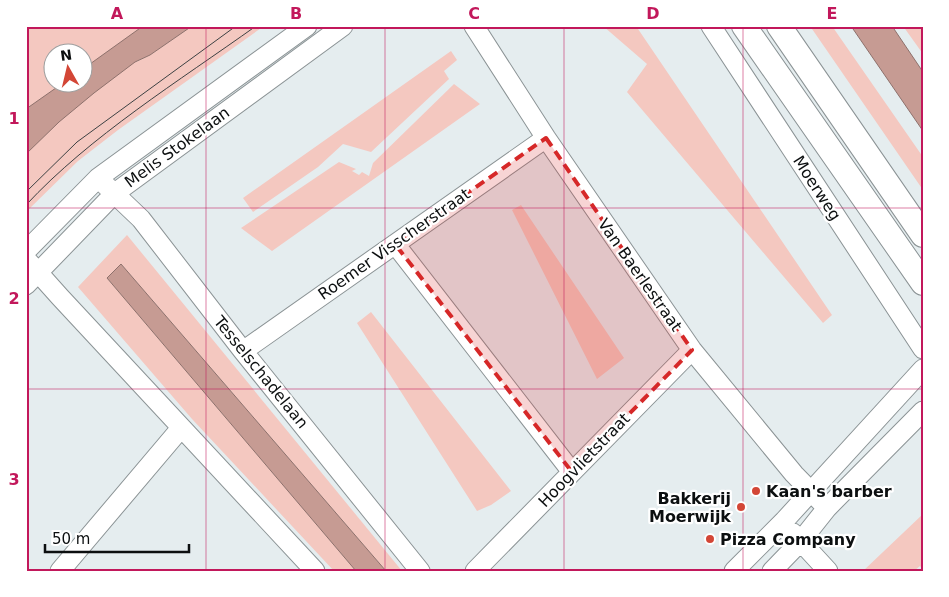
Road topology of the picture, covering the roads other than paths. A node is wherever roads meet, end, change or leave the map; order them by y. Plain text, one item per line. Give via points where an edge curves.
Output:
1 (307, 26) edge
2 (344, 26) edge
3 (474, 26) edge
4 (711, 26) edge
5 (744, 26) edge
6 (779, 26) edge
7 (546, 138) junction
8 (98, 178) junction
9 (115, 193) junction
10 (923, 235) edge
11 (394, 244) junction
12 (26, 251) edge
13 (30, 272) edge
14 (923, 282) edge
15 (923, 349) edge
16 (692, 350) junction
17 (243, 351) junction
18 (923, 368) edge
19 (923, 411) edge
20 (181, 428) junction
21 (572, 472) junction
22 (811, 492) junction
23 (827, 508) junction
24 (784, 521) junction
25 (800, 542) junction
26 (60, 571) edge
27 (315, 571) edge
28 (420, 571) edge
29 (475, 571) edge
30 (734, 571) edge
31 (772, 571) edge
32 (828, 571) edge

1 - 8 street, Melis Stokelaan
2 - 9 street, Melis Stokelaan
3 - 7 street, Van Baerlestraat
4 - 15 street, Moerweg
5 - 14 main road, Moerweg
6 - 10 main road
7 - 11 street, Roemer Visscherstraat
7 - 16 street, Van Baerlestraat
8 - 9 street, Tesselschadelaan
8 - 12 street, Melis Stokelaan
9 - 13 street, Melis Stokelaan
9 - 17 street, Tesselschadelaan via 141,219
11 - 17 street, Roemer Visscherstraat
11 - 21 street
13 - 20 street
16 - 21 street, Hoogvlietstraat
16 - 22 street, Van Baerlestraat
17 - 28 street, Tesselschadelaan
18 - 22 street
19 - 23 street
20 - 26 street
20 - 27 street
21 - 29 street, Hoogvlietstraat
22 - 23 street, Van Baerlestraat
22 - 24 street
23 - 25 street
24 - 25 street
24 - 30 street
25 - 31 street
25 - 32 street

